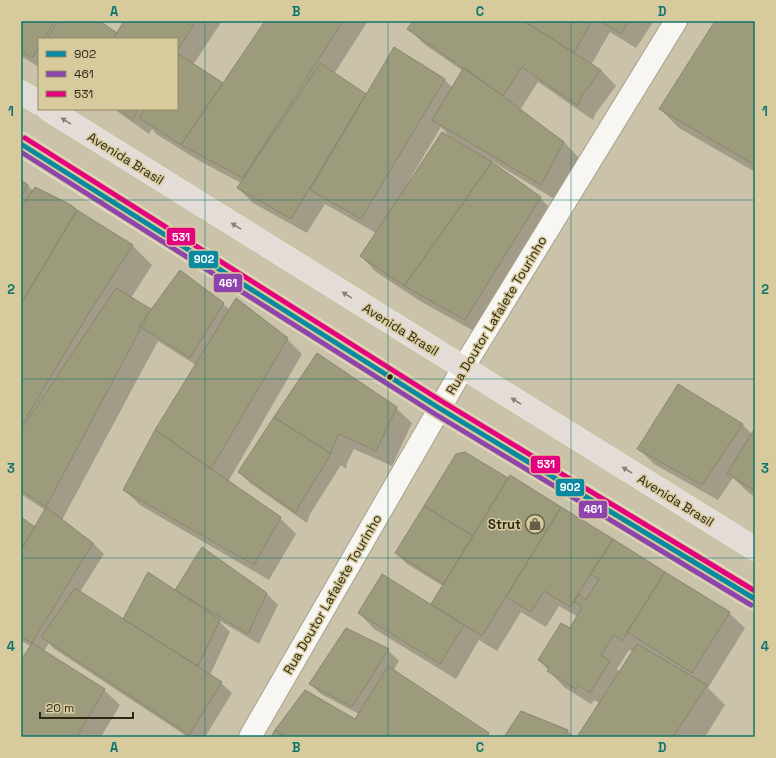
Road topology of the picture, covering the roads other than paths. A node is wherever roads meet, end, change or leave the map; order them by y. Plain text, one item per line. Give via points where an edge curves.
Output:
1 (676, 21) edge
2 (21, 92) edge
3 (38, 103) edge
4 (50, 110) edge
5 (21, 144) edge
6 (463, 368) junction
7 (439, 408) junction
8 (755, 549) edge
9 (755, 600) edge
10 (250, 737) edge

1 - 6 street, Rua Doutor Lafaiete Tourinho
2 - 3 main road
6 -> 4 main road, Avenida Brasil
5 - 7 main road
6 - 7 street, Rua Doutor Lafaiete Tourinho
8 -> 6 main road, Avenida Brasil
7 - 9 main road
7 - 10 street, Rua Doutor Lafaiete Tourinho

